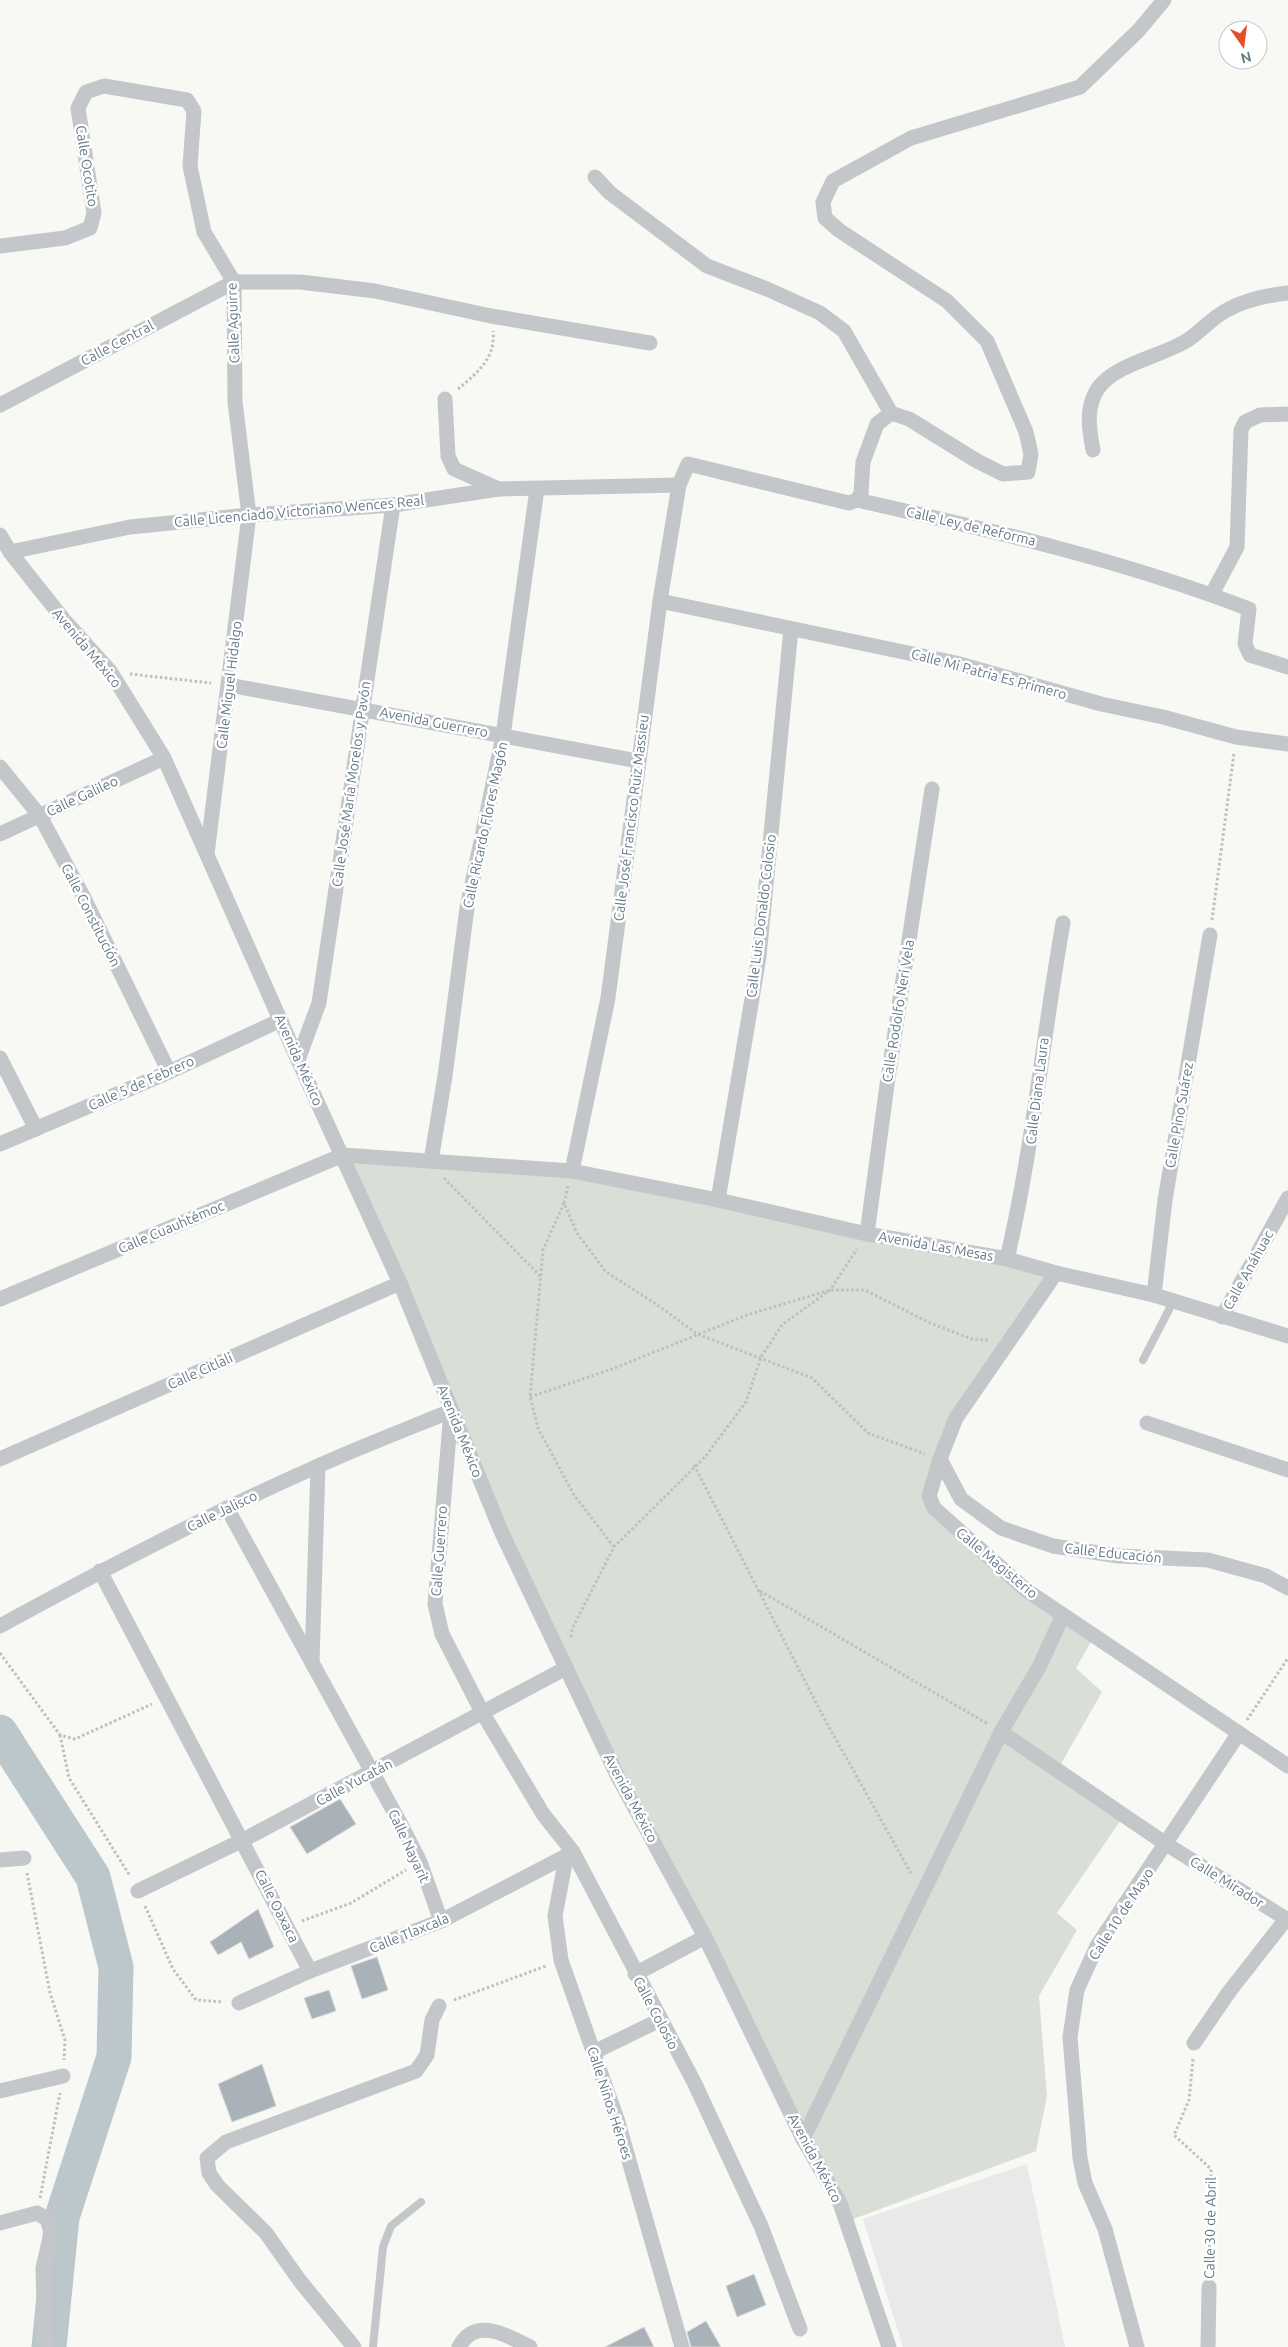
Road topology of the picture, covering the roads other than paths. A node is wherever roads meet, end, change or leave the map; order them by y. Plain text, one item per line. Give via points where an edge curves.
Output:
1 (1164, 0) edge
2 (104, 86) joint
3 (595, 177) dead end
4 (0, 246) edge
5 (234, 282) junction
6 (1288, 293) edge
7 (650, 343) dead end
8 (445, 399) road end
9 (0, 405) edge
10 (891, 413) junction
11 (1288, 414) edge
12 (1092, 450) dead end
13 (688, 464) joint
14 (679, 485) junction
15 (537, 488) junction
16 (499, 489) junction
17 (857, 500) junction
18 (393, 505) junction
19 (249, 515) junction
20 (0, 535) edge
21 (10, 552) junction
22 (1212, 594) junction
23 (660, 601) junction
24 (791, 629) junction
25 (1288, 667) edge
26 (229, 685) junction
27 (362, 708) junction
28 (504, 736) junction
29 (1288, 744) edge
30 (164, 758) junction
31 (638, 761) junction
32 (0, 767) edge
33 (932, 789) dead end
34 (40, 816) junction
35 (0, 834) edge
36 (207, 854) junction
37 (1063, 923) dead end
38 (1210, 935) road end
39 (281, 1020) junction
40 (0, 1058) edge
41 (298, 1060) junction
42 (169, 1072) junction
43 (36, 1129) junction
44 (0, 1144) edge
45 (343, 1155) junction
46 (431, 1161) junction
47 (572, 1171) junction
48 (1288, 1198) edge
49 (718, 1200) junction
50 (867, 1234) junction
51 (1007, 1259) junction
52 (1056, 1273) junction
53 (400, 1283) junction
54 (1154, 1295) junction
55 (0, 1299) edge
56 (1173, 1302) junction
57 (1222, 1317) junction
58 (1288, 1336) edge
59 (1143, 1360) dead end
60 (451, 1411) junction
61 (1147, 1423) dead end
62 (0, 1459) edge
63 (940, 1459) junction
64 (318, 1466) junction
65 (1288, 1470) edge
66 (226, 1508) junction
67 (100, 1570) junction
68 (1288, 1588) edge
69 (1063, 1615) junction
70 (0, 1626) edge
71 (312, 1663) junction
72 (566, 1668) junction
73 (482, 1712) junction
74 (1001, 1732) junction
75 (1239, 1733) junction
76 (1288, 1766) edge
77 (373, 1772) junction
78 (243, 1840) junction
79 (1166, 1844) junction
80 (570, 1855) junction
81 (24, 1858) road end
82 (0, 1860) edge
83 (138, 1891) dead end
84 (1287, 1919) edge
85 (441, 1921) junction
86 (705, 1937) junction
87 (310, 1971) junction
88 (635, 1974) junction
89 (239, 2003) dead end
90 (439, 2006) road end
91 (660, 2020) junction
92 (1194, 2043) road end
93 (594, 2052) junction
94 (63, 2076) road end
95 (0, 2092) edge
96 (803, 2139) junction
97 (421, 2202) dead end
98 (0, 2223) edge
99 (1209, 2287) road end
100 (800, 2329) dead end
101 (45, 2347) edge
102 (354, 2347) edge
103 (373, 2347) edge
104 (459, 2347) edge
105 (530, 2347) edge
106 (682, 2347) edge
107 (889, 2347) edge
108 (1137, 2347) edge
109 (1208, 2347) edge

1 - 10 street via 1139,30 1080,87 911,138 833,180 823,202 825,218 947,301 987,341 1026,432 1031,454 1028,472 1002,474 976,462 909,419
2 - 4 street, Calle Ocotito via 86,92 78,108 94,214 90,228 64,238
2 - 5 street, Calle Aguirre via 187,100 194,110 190,166 204,232
3 - 10 street via 610,193 707,266 820,313 844,331
5 - 7 street via 337,285
5 - 9 street, Calle Central
5 - 19 street, Calle Aguirre via 235,402
6 - 12 street via 1263,296 1228,309 1186,341 1114,374 1099,387 1090,405
8 - 16 street via 448,456 454,469
10 - 17 street via 877,424 863,462 861,494
11 - 22 street via 1260,415 1246,422 1241,430 1237,547
13 - 14 street, Calle José Francisco Ruiz Massieu
13 - 17 street, Calle Ley de Reforma via 849,503
14 - 15 street, Calle Licenciado Victoriano Wences Real
14 - 23 street, Calle José Francisco Ruiz Massieu
15 - 16 street, Calle Licenciado Victoriano Wences Real
15 - 28 street, Calle Ricardo Flores Magón
16 - 18 street, Calle Licenciado Victoriano Wences Real
17 - 22 street, Calle Ley de Reforma via 1041,542
18 - 19 street, Calle Licenciado Victoriano Wences Real
18 - 27 street, Calle José María Morelos y Pavón
19 - 21 street, Calle Licenciado Victoriano Wences Real via 130,526
19 - 26 street, Calle Miguel Hidalgo
20 - 21 street, Avenida México
21 - 30 street, Avenida México via 110,671
22 - 25 street, Calle Ley de Reforma via 1249,608 1246,644 1250,655
23 - 24 street, Calle Mi Patria Es Primero
23 - 31 street, Calle José Francisco Ruiz Massieu
24 - 29 street, Calle Mi Patria Es Primero via 956,662 1101,704 1236,737
24 - 49 street, Calle Luis Donaldo Colosio via 759,957
26 - 27 street, Avenida Guerrero
26 - 36 street, Calle Miguel Hidalgo
27 - 28 street, Avenida Guerrero
27 - 41 street, Calle José María Morelos y Pavón via 319,1003
28 - 31 street, Avenida Guerrero
28 - 46 street, Calle Ricardo Flores Magón via 467,908
30 - 34 street, Calle Galileo
30 - 36 street, Avenida México
31 - 47 street, Calle José Francisco Ruiz Massieu via 608,998
32 - 34 street, Calle Constitución
33 - 50 street, Calle Rodolfo Neri Vela via 886,1086
34 - 35 street, Calle Galileo
34 - 42 street, Calle Constitución
36 - 39 street, Avenida México
37 - 51 street, Calle Diana Laura via 1022,1195
38 - 54 street, Calle Pino Suárez via 1165,1200
39 - 41 street, Avenida México
39 - 42 street, Calle 5 de Febrero
40 - 43 street
41 - 45 street, Avenida México
42 - 43 street, Calle 5 de Febrero
43 - 44 street, Calle 5 de Febrero
45 - 46 street
45 - 53 street, Avenida México
45 - 55 street, Calle Cuauhtémoc
46 - 47 street, Avenida Las Mesas
47 - 49 street, Avenida Las Mesas
48 - 57 street, Calle Anáhuac
49 - 50 street, Avenida Las Mesas
50 - 51 street, Avenida Las Mesas
51 - 52 street, Avenida Las Mesas
52 - 54 street, Avenida Las Mesas
52 - 63 street, Calle Magisterio via 956,1418
53 - 60 street, Avenida México
53 - 62 street, Calle Citlali
54 - 56 street, Avenida Las Mesas
56 - 57 street, Avenida Las Mesas
56 - 59 lane
57 - 58 street, Avenida Las Mesas
60 - 64 street, Calle Jalisco
60 - 72 street, Avenida México via 501,1531
60 - 73 street, Calle Guerrero via 435,1604 442,1634
61 - 65 street
63 - 68 street, Calle Educación via 961,1499 1001,1528 1053,1546 1119,1556 1208,1560 1266,1576
63 - 69 street, Calle Magisterio via 929,1496 934,1508 1026,1590
64 - 66 street, Calle Jalisco
64 - 71 street
66 - 67 street, Calle Jalisco
66 - 71 street, Calle Nayarit
67 - 70 street, Calle Jalisco
67 - 78 street, Calle Oaxaca
69 - 74 street via 1039,1667
69 - 75 street, Calle Magisterio
71 - 77 street, Calle Nayarit
72 - 73 street, Calle Yucatán
72 - 86 street, Avenida México via 618,1777
73 - 77 street, Calle Yucatán
73 - 80 street, Calle Colosio
74 - 79 street, Calle Mirador
74 - 96 street
75 - 76 street, Calle Magisterio
75 - 79 street, Calle 10 de Mayo
77 - 78 street, Calle Yucatán
77 - 85 street, Calle Nayarit via 420,1862
78 - 83 street, Calle Yucatán
78 - 87 street, Calle Oaxaca
79 - 84 street, Calle Mirador
79 - 108 street, Calle 10 de Mayo via 1097,1946 1076,1990 1070,2037 1085,2183 1105,2229
80 - 85 street, Calle Tlaxcala
80 - 88 street, Calle Colosio
80 - 93 street, Calle Niños Héroes via 555,1916 561,1960
81 - 82 street
84 - 92 street
85 - 87 street, Calle Tlaxcala
86 - 88 street
86 - 96 street, Avenida México
87 - 89 street, Calle Tlaxcala
88 - 91 street, Calle Colosio
90 - 102 street via 432,2020 427,2055 416,2071 226,2142 207,2158 209,2173 217,2185 266,2233
91 - 93 street
91 - 100 street, Calle Colosio via 694,2082 761,2226
93 - 106 street, Calle Niños Héroes via 637,2184
94 - 95 street
96 - 107 street, Avenida México via 848,2221
97 - 103 lane via 391,2226 383,2247
98 - 101 street via 37,2213 47,2219 51,2233 43,2268
99 - 109 street, Calle 30 de Abril
104 - 105 street via 464,2337 476,2331 500,2331

